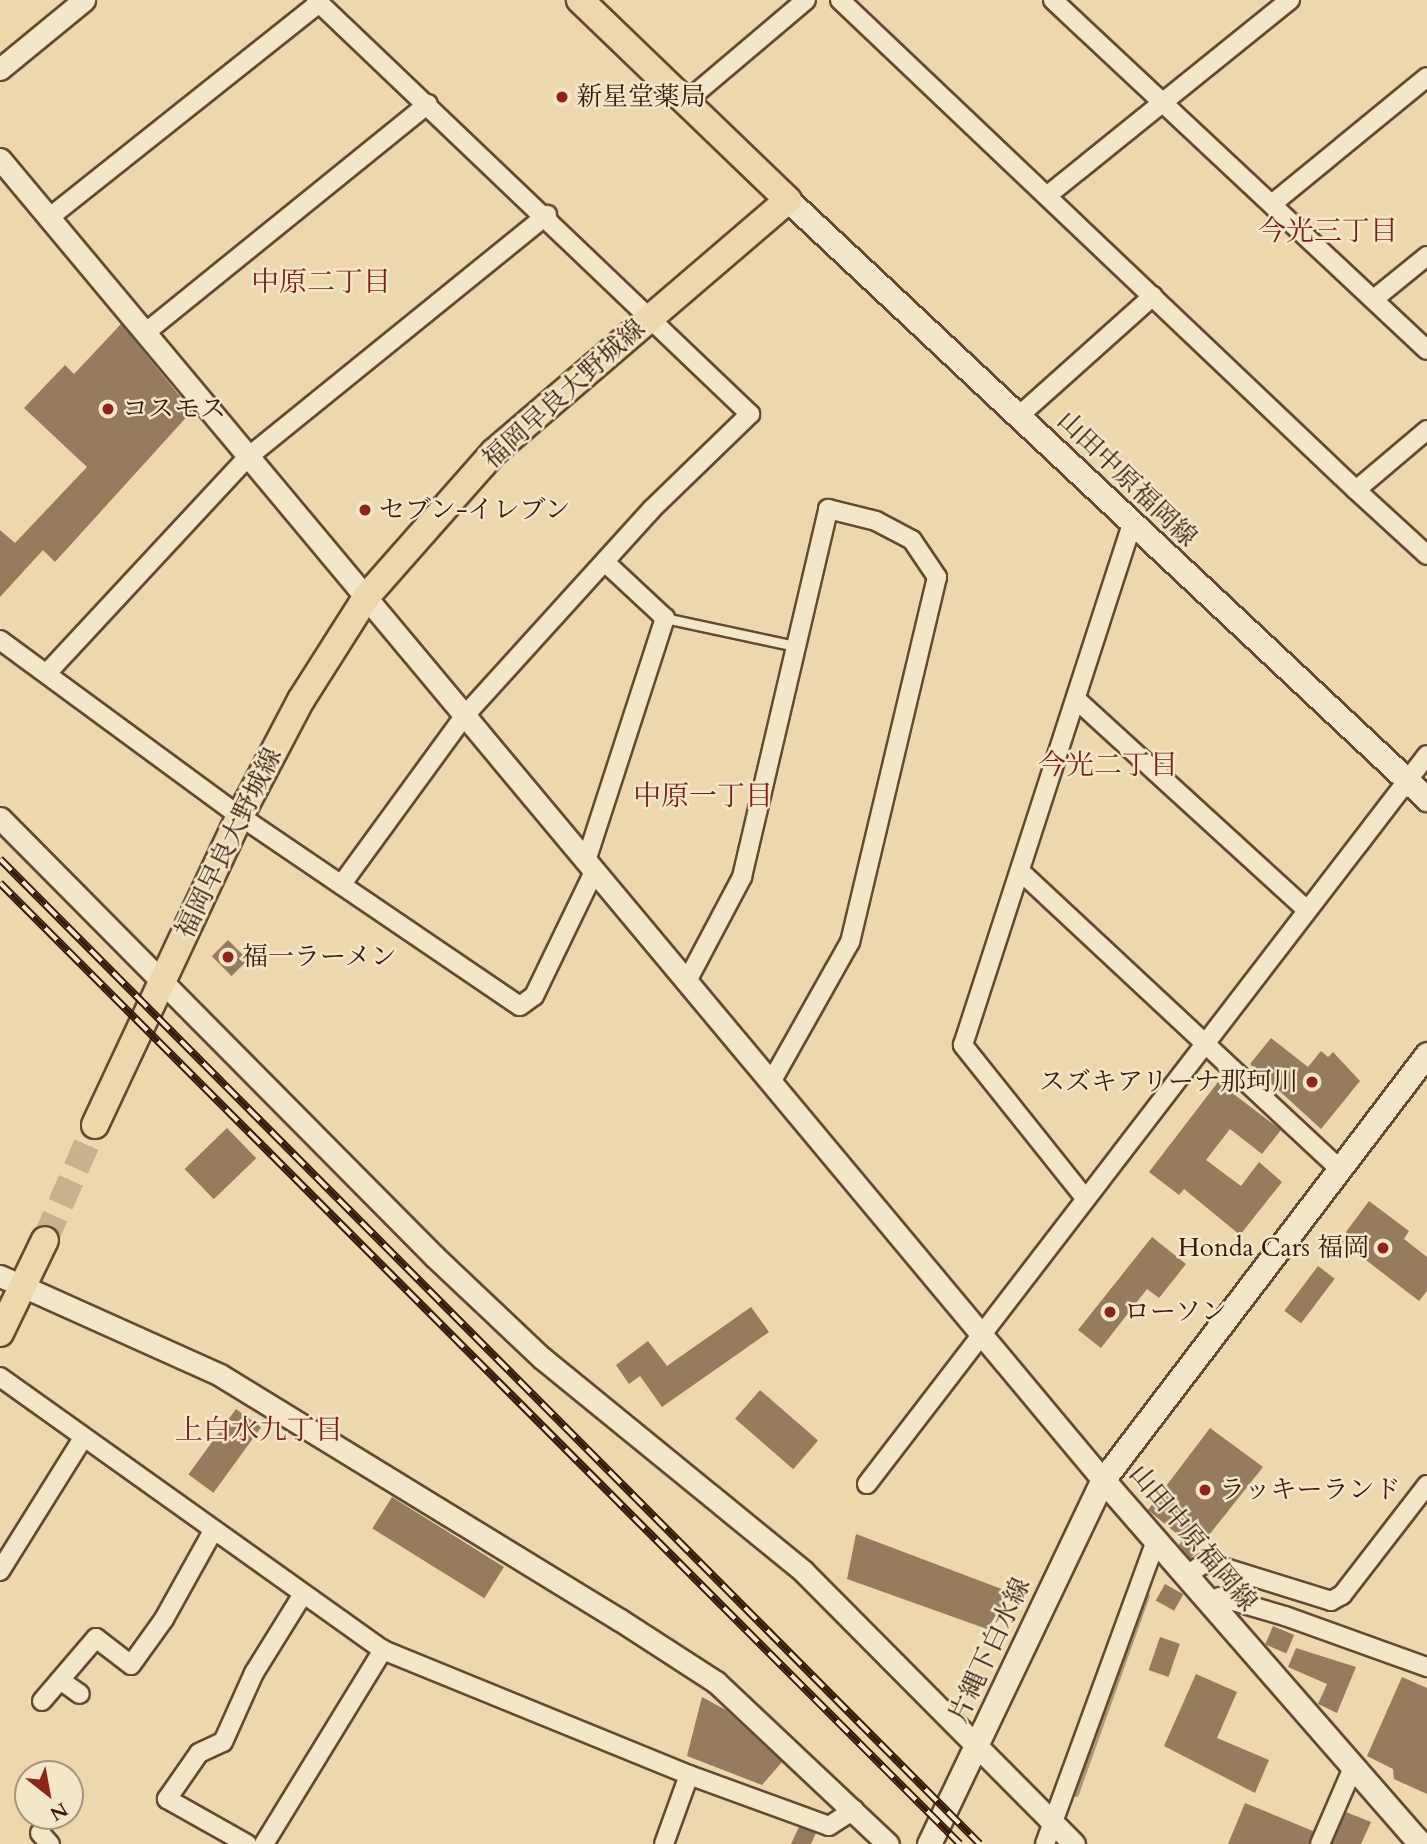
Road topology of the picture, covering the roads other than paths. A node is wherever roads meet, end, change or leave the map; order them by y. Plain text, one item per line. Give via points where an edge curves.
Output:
1 (84, 0) edge
2 (580, 0) edge
3 (806, 0) edge
4 (840, 0) edge
5 (1053, 0) edge
6 (1290, 0) edge
7 (317, 1) edge
8 (0, 69) edge
9 (1427, 78) edge
10 (689, 99) junction
11 (428, 104) junction
12 (1164, 104) junction
13 (0, 159) edge
14 (1048, 195) junction
15 (788, 200) junction
16 (1272, 204) junction
17 (547, 215) junction
18 (50, 217) junction
19 (1427, 256) edge
20 (1153, 296) junction
21 (1374, 299) junction
22 (653, 316) junction
23 (145, 333) junction
24 (1427, 350) edge
25 (1021, 414) junction
26 (1427, 430) edge
27 (248, 457) junction
28 (1356, 490) junction
29 (1132, 524) junction
30 (1427, 555) edge
31 (605, 562) junction
32 (367, 596) junction
33 (665, 618) junction
34 (0, 640) edge
35 (796, 646) junction
36 (48, 672) junction
37 (1078, 701) junction
38 (465, 715) junction
39 (1427, 755) edge
40 (1409, 781) junction
41 (1427, 799) edge
42 (240, 816) junction
43 (0, 818) edge
44 (590, 866) junction
45 (1020, 871) junction
46 (341, 885) junction
47 (1306, 909) junction
48 (159, 979) junction
49 (687, 982) junction
50 (1205, 1041) junction
51 (1427, 1054) edge
52 (771, 1082) junction
53 (95, 1125) tunnel mouth
54 (1341, 1170) junction
55 (1085, 1198) junction
56 (45, 1240) tunnel mouth
57 (13, 1280) edge
58 (984, 1331) junction
59 (0, 1333) edge
60 (0, 1377) edge
61 (82, 1440) junction
62 (1103, 1480) junction
63 (867, 1484) dead end
64 (1427, 1485) edge
65 (213, 1531) junction
66 (1156, 1540) junction
67 (0, 1571) edge
68 (1187, 1575) junction
69 (303, 1594) junction
70 (1209, 1601) junction
71 (383, 1650) junction
72 (1427, 1667) edge
73 (60, 1680) junction
74 (80, 1694) dead end
75 (42, 1702) dead end
76 (977, 1744) junction
77 (1352, 1770) junction
78 (689, 1775) junction
79 (854, 1810) junction
80 (1053, 1823) junction
81 (247, 1844) edge
82 (264, 1844) edge
83 (664, 1844) edge
84 (888, 1844) edge
85 (929, 1844) edge
86 (1045, 1844) edge
87 (1074, 1844) edge
88 (1320, 1844) edge
89 (1422, 1844) edge

1 - 8 street
2 - 10 main road
3 - 10 street
4 - 14 street
5 - 12 street
6 - 12 street
7 - 11 street
7 - 18 street
9 - 16 street
10 - 15 main road
11 - 17 street
11 - 23 street
12 - 14 street
12 - 16 street
13 - 18 street
14 - 20 street
15 - 22 main road, 福岡早良大野城線
15 - 25 main road, 山田中原福岡線
16 - 21 street
17 - 22 street
17 - 27 street
18 - 23 street
19 - 21 street
20 - 25 street
20 - 28 street
21 - 24 street
22 - 31 street via 750,414
22 - 32 main road, 福岡早良大野城線 via 494,452
23 - 27 street
25 - 29 main road, 山田中原福岡線
26 - 28 street
27 - 32 street
27 - 36 street
28 - 30 street
29 - 37 street
29 - 40 main road, 山田中原福岡線
31 - 33 street
31 - 38 street
32 - 38 street
32 - 42 main road, 福岡早良大野城線 via 301,700
33 - 35 lane
33 - 44 street
34 - 36 street
35 - 49 street via 742,877
35 - 52 street via 828,509 877,521 922,551 937,577 850,942
36 - 42 street
37 - 45 street
37 - 47 street
38 - 44 street
38 - 46 street
39 - 40 street
40 - 41 main road, 山田中原福岡線
40 - 47 street
42 - 46 street
42 - 48 main road, 福岡早良大野城線
43 - 48 street
44 - 46 street via 534,996 520,1006
44 - 49 street
45 - 50 street
45 - 55 street via 963,1045
47 - 50 street
48 - 53 main road, 福岡早良大野城線
48 - 76 street via 542,1359 804,1572
49 - 52 street
50 - 54 street
50 - 55 street
51 - 54 main road, 山田中原福岡線
52 - 58 street
54 - 62 main road, 山田中原福岡線
55 - 58 street
56 - 57 main road
57 - 59 main road
57 - 79 street via 220,1375 620,1620 716,1682
58 - 62 street
58 - 63 street
60 - 61 street
61 - 65 street
61 - 67 street
62 - 66 main road, 山田中原福岡線
62 - 76 main road, 片縄下白水線
64 - 68 street via 1331,1601 1206,1562
65 - 69 street
65 - 73 street via 131,1665 96,1638
66 - 68 main road, 山田中原福岡線
66 - 80 street
68 - 70 main road, 山田中原福岡線
69 - 71 street
69 - 81 street via 254,1673 222,1742 199,1753 167,1799
70 - 72 street via 1220,1597 1285,1616
70 - 77 main road, 山田中原福岡線
71 - 78 street
71 - 82 street
73 - 74 street
73 - 75 street
76 - 80 street
76 - 85 main road, 片縄下白水線
77 - 88 street
77 - 89 main road, 山田中原福岡線
78 - 79 street via 830,1826
78 - 83 street
79 - 84 street
80 - 86 street
80 - 87 street

